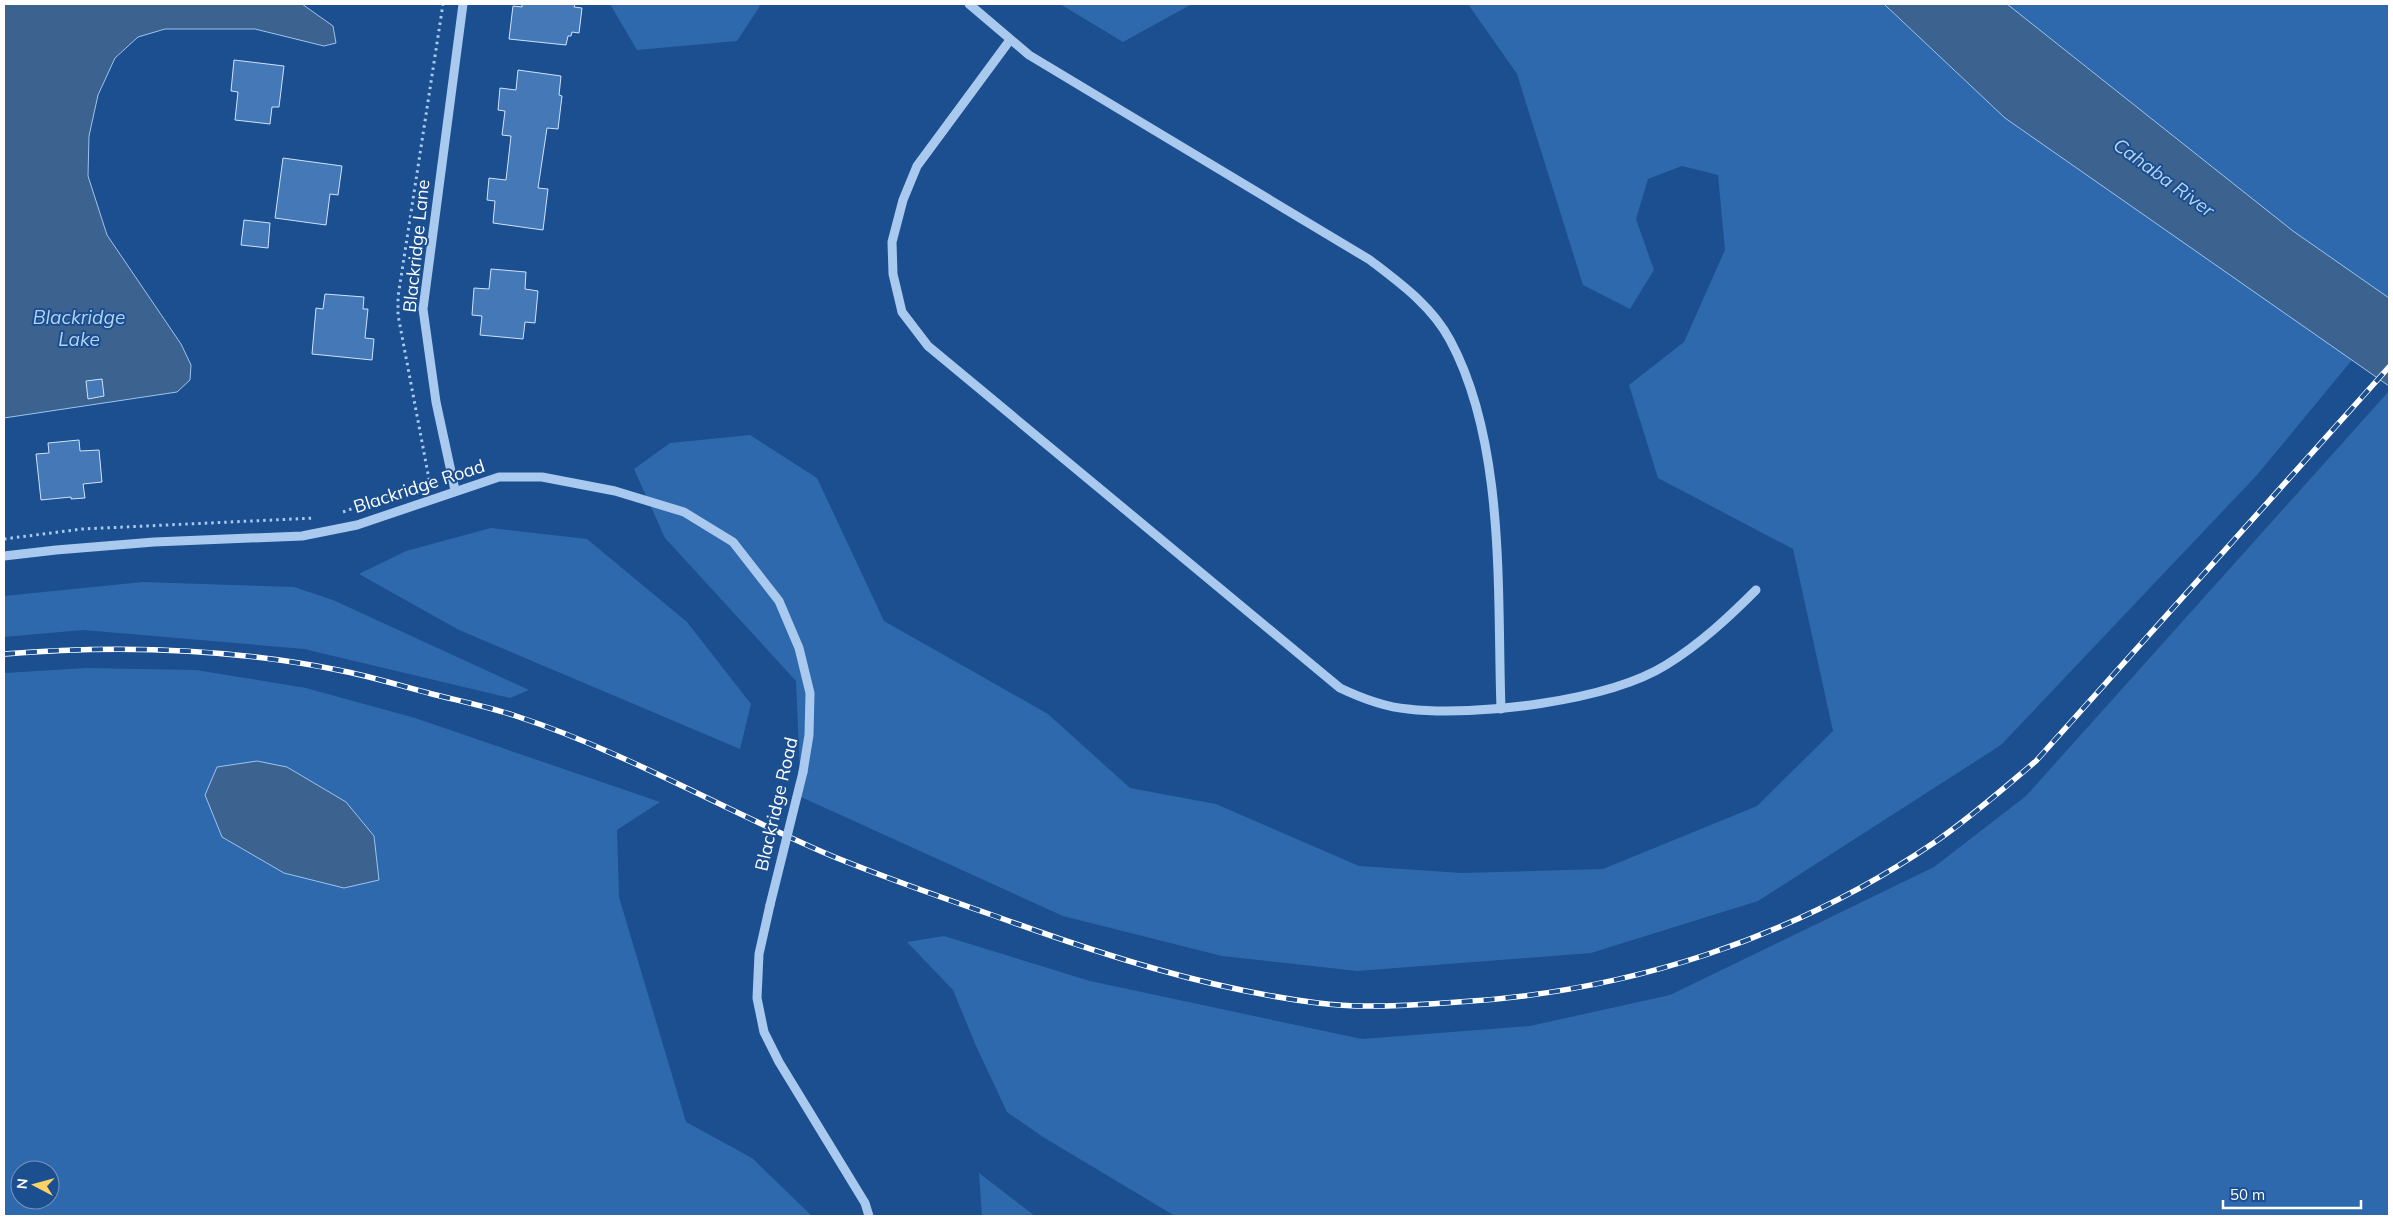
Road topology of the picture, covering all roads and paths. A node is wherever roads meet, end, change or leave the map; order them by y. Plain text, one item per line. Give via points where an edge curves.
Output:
1 (443, 4) edge
2 (463, 4) edge
3 (969, 4) edge
4 (1010, 40) junction
5 (455, 490) junction
6 (336, 514) dead end
7 (318, 518) dead end
8 (4, 539) edge
9 (4, 556) edge
10 (1756, 590) dead end
11 (1501, 708) junction
12 (870, 1216) edge

1 - 6 path via 398,297 398,315 429,479
2 - 5 street, Blackridge Lane via 423,309 436,402
3 - 4 street
4 - 11 street via 1029,55 1370,260 1420,300 1450,339 1466,377 1483,434 1494,511
4 - 11 street via 917,166 903,200 892,242 893,274 902,312 928,346 1340,688 1363,700 1407,709 1455,711
5 - 9 street, Blackridge Road via 357,525 302,536 144,543
5 - 12 street, Blackridge Road, bridge via 499,477 542,477 615,491 684,512 733,542 779,601 799,648 810,693 809,735 759,954 757,998 764,1032 779,1062 865,1202
7 - 8 path via 82,529
10 - 11 street via 1710,635 1665,666 1606,690

